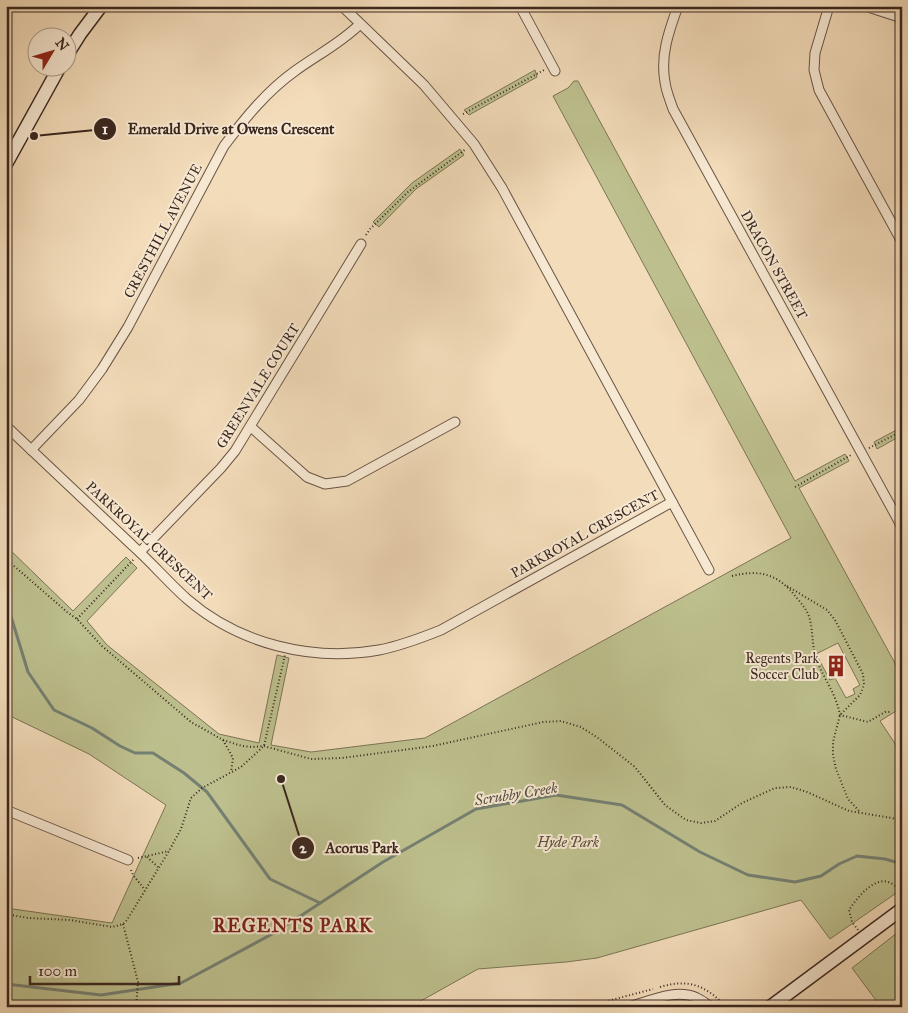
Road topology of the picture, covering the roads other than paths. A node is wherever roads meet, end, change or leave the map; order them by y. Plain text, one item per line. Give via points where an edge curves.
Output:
1 (101, 6) edge
2 (342, 6) edge
3 (520, 6) edge
4 (678, 6) edge
5 (829, 6) edge
6 (865, 6) edge
7 (902, 18) edge
8 (360, 24) junction
9 (78, 37) edge
10 (554, 68) road end
11 (53, 78) edge
12 (6, 164) edge
13 (902, 242) edge
14 (361, 244) road end
15 (455, 422) dead end
16 (6, 426) edge
17 (251, 427) junction
18 (31, 450) junction
19 (672, 502) junction
20 (902, 527) edge
21 (140, 552) junction
22 (709, 570) dead end
23 (6, 810) edge
24 (128, 860) road end
25 (902, 910) edge
26 (629, 1007) edge
27 (711, 1007) edge
28 (770, 1007) edge

1 - 9 street
2 - 8 street, PARKROYAL CRESCENT
3 - 10 street
4 - 20 street, DRACON STREET via 663,58 665,83 673,109
5 - 13 street via 815,53 814,70 819,90
6 - 7 street
8 - 18 street, CRESTHILL AVENUE via 346,38 294,71 244,119 224,146 128,327 102,369 79,400
8 - 19 street, PARKROYAL CRESCENT via 424,85 474,144 502,188
11 - 12 street
14 - 17 street, GREENVALE COURT
15 - 17 street via 347,481 325,484 307,477
16 - 18 street, PARKROYAL CRESCENT
17 - 21 street, GREENVALE COURT via 221,468
18 - 21 street, PARKROYAL CRESCENT
19 - 21 street, PARKROYAL CRESCENT via 441,630 380,650 352,653 321,653 264,642 214,618 188,599
19 - 22 street
23 - 24 street
25 - 28 street
26 - 27 street via 685,994

